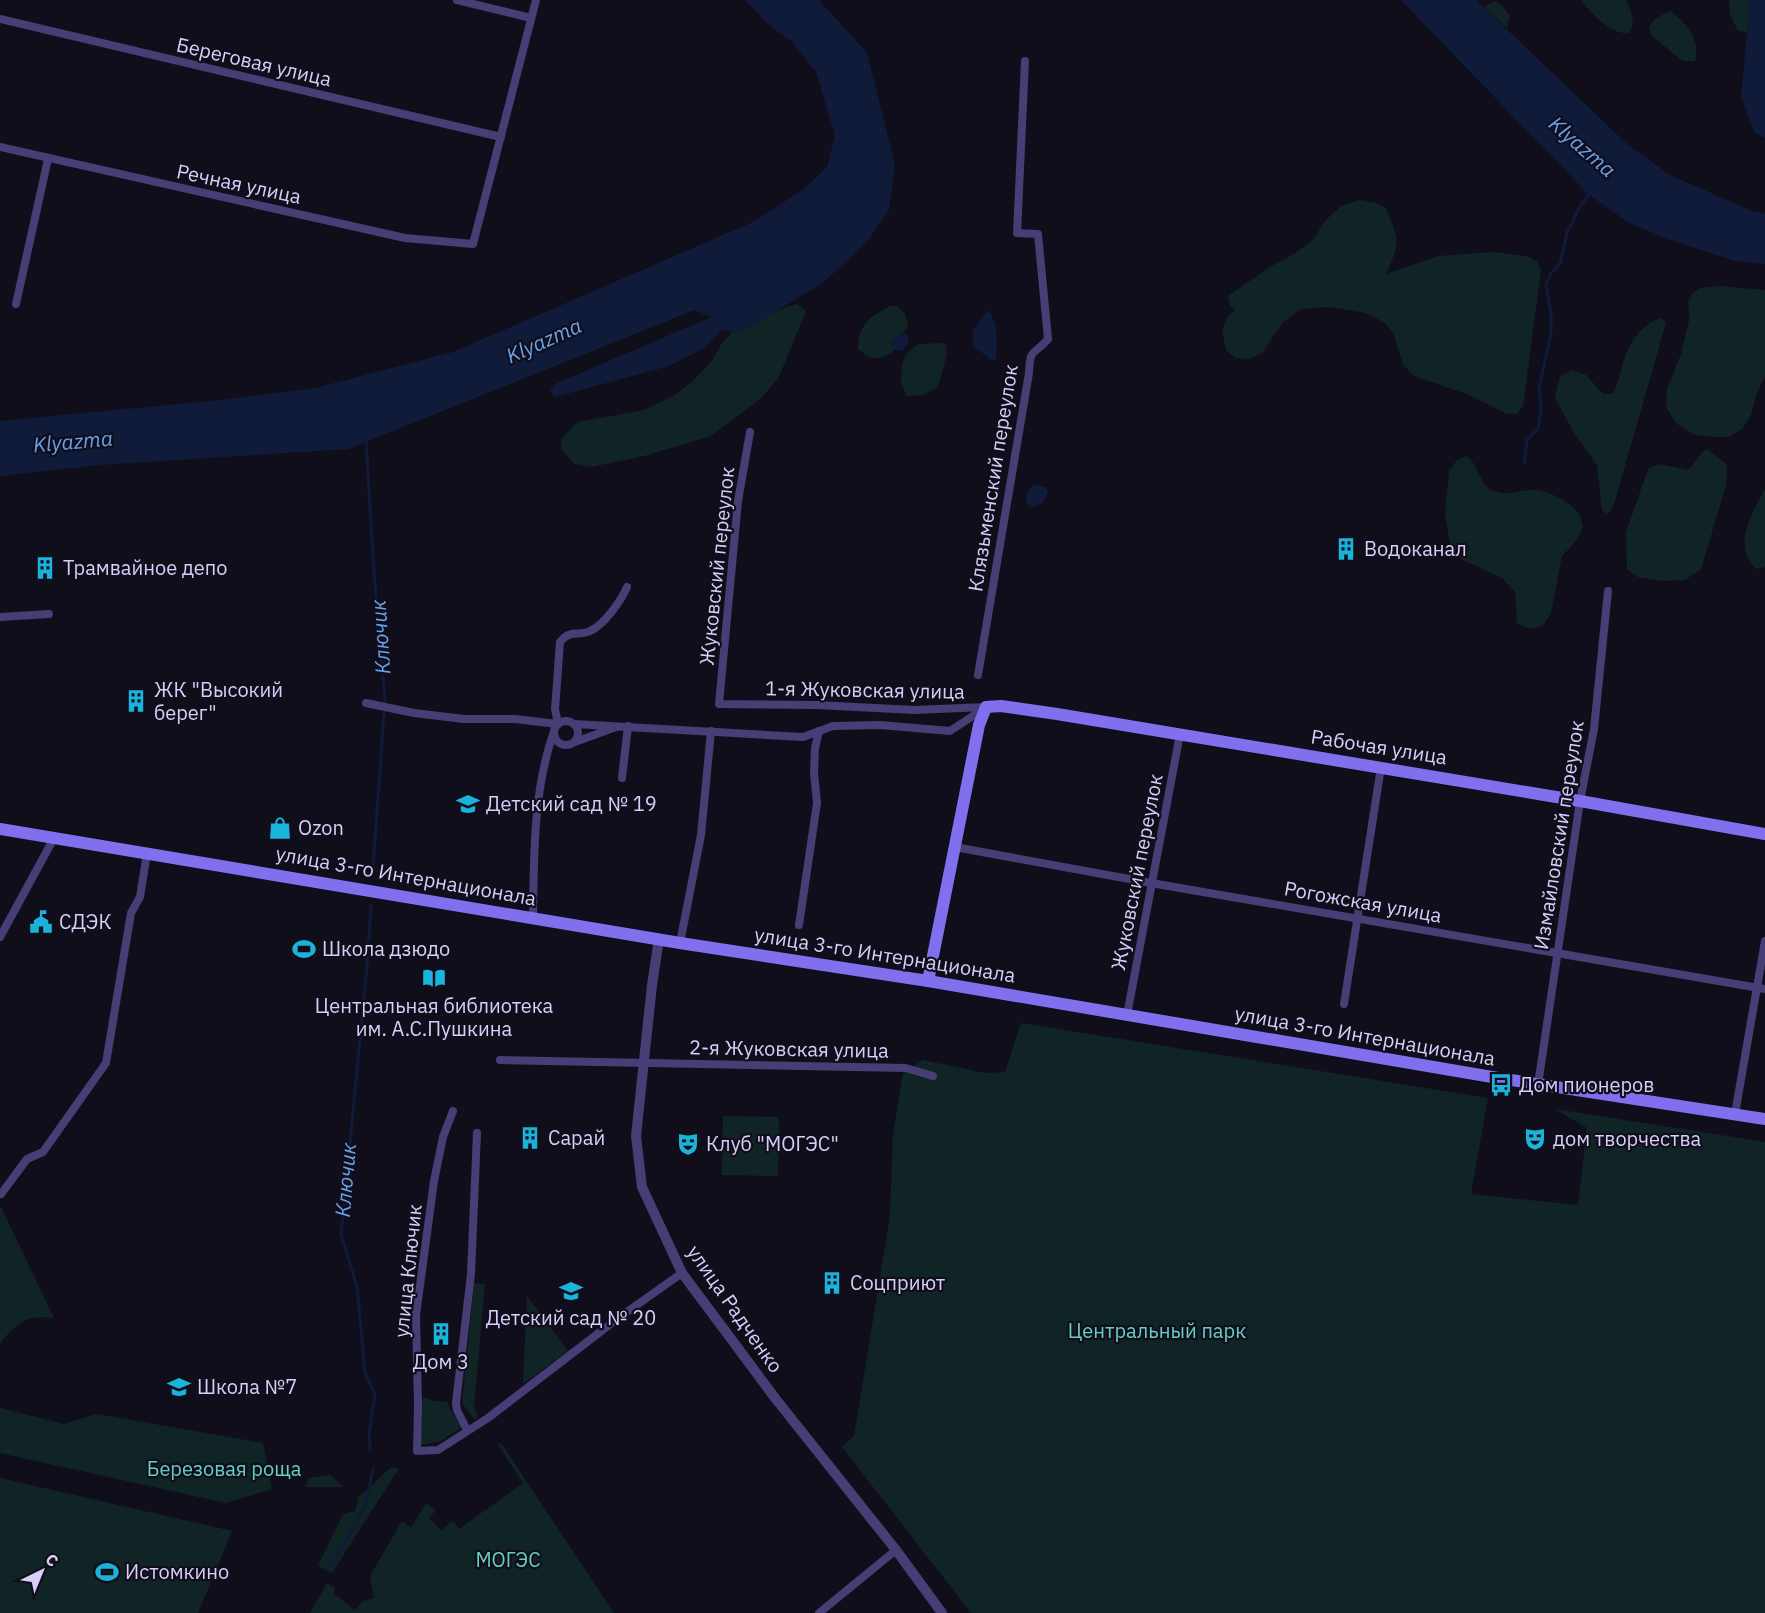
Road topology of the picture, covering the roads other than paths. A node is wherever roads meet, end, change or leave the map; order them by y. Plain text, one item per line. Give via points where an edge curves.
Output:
1 (458, 0) edge
2 (536, 0) edge
3 (531, 18) junction
4 (0, 19) edge
5 (1024, 61) dead end
6 (501, 137) junction
7 (0, 147) edge
8 (48, 159) junction
9 (16, 304) dead end
10 (750, 432) dead end
11 (627, 587) dead end
12 (1608, 591) dead end
13 (49, 614) dead end
14 (0, 617) edge
15 (978, 675) dead end
16 (366, 703) dead end
17 (719, 704) joint
18 (986, 707) junction
19 (574, 724) junction
20 (624, 726) junction
21 (556, 727) junction
22 (711, 731) junction
23 (819, 731) junction
24 (1180, 734) junction
25 (575, 742) junction
26 (562, 745) junction
27 (547, 754) junction
28 (1381, 767) junction
29 (622, 778) dead end
30 (1580, 801) junction
31 (0, 829) edge
32 (1765, 834) edge
33 (54, 838) junction
34 (955, 846) junction
35 (147, 853) junction
36 (1151, 883) junction
37 (533, 917) junction
38 (1357, 918) junction
39 (799, 925) dead end
40 (0, 937) edge
41 (659, 939) junction
42 (1765, 940) edge
43 (680, 943) junction
44 (1557, 952) junction
45 (928, 981) junction
46 (1761, 988) edge
47 (1344, 1004) dead end
48 (1127, 1015) junction
49 (500, 1060) dead end
50 (644, 1063) junction
51 (933, 1076) dead end
52 (1538, 1084) junction
53 (453, 1111) dead end
54 (1735, 1114) junction
55 (1765, 1119) edge
56 (477, 1133) dead end
57 (1, 1194) edge
58 (682, 1273) junction
59 (467, 1430) junction
60 (896, 1550) junction
61 (819, 1613) edge
62 (942, 1613) edge

1 - 3 street
2 - 3 street
3 - 6 street
4 - 6 street, Береговая улица
5 - 15 street, Клязьменский переулок via 1017,233 1038,234 1048,339 1029,357
6 - 8 street, Речная улица via 473,244 405,238
7 - 8 street, Речная улица
8 - 9 street
10 - 17 street, Жуковский переулок via 738,501
11 - 21 street via 598,625 589,632 573,632 560,642
12 - 30 street, Измайловский переулок via 1594,729
13 - 14 street
16 - 21 street via 414,713 464,719 515,719
17 - 18 street, 1-я Жуковская улица via 914,710
18 - 23 street, 1-я Жуковская улица via 950,731 880,725 833,726
18 - 24 main road, Рабочая улица via 1001,706
18 - 34 main road
19 - 20 street, 1-я Жуковская улица
19 - 21 street via 566,721
19 - 25 street via 578,731
20 - 22 street, 1-я Жуковская улица
20 - 25 street
20 - 29 street
21 - 26 street via 555,739
21 - 27 street
22 - 23 street, 1-я Жуковская улица via 803,737
22 - 43 street via 701,835
23 - 39 street via 814,773 817,803
24 - 28 main road, Рабочая улица
24 - 36 street, Жуковский переулок
25 - 26 street
26 - 27 street
27 - 37 street via 537,818
28 - 30 main road, Рабочая улица
28 - 38 street
30 - 32 main road, Рабочая улица
30 - 44 street, Измайловский переулок
31 - 33 main road, улица 3-го Интернационала
33 - 35 main road, улица 3-го Интернационала
33 - 40 street
34 - 36 street, Рогожская улица
34 - 45 main road
35 - 37 main road, улица 3-го Интернационала
35 - 57 street via 140,897 131,914 106,1063 43,1152 27,1159
36 - 38 street, Рогожская улица
36 - 48 street, Жуковский переулок
37 - 41 main road, улица 3-го Интернационала
38 - 44 street, Рогожская улица
38 - 47 street
41 - 43 main road, улица 3-го Интернационала
41 - 50 street, улица Радченко
42 - 46 street
43 - 45 main road, улица 3-го Интернационала
44 - 46 street, Рогожская улица
44 - 52 street, Измайловский переулок
45 - 48 main road, улица 3-го Интернационала
46 - 54 street
48 - 52 main road, улица 3-го Интернационала
49 - 50 street, 2-я Жуковская улица
50 - 51 street, 2-я Жуковская улица via 906,1068
50 - 58 street, улица Радченко via 636,1136 642,1187
52 - 54 main road, улица 3-го Интернационала
53 - 59 street, улица Ключик via 434,1181 417,1316 417,1451 438,1450
54 - 55 main road, улица 3-го Интернационала
56 - 59 street via 471,1274 456,1403
58 - 59 street, улица Ключик
58 - 60 street, улица Радченко
60 - 61 street
60 - 62 street, улица Радченко

